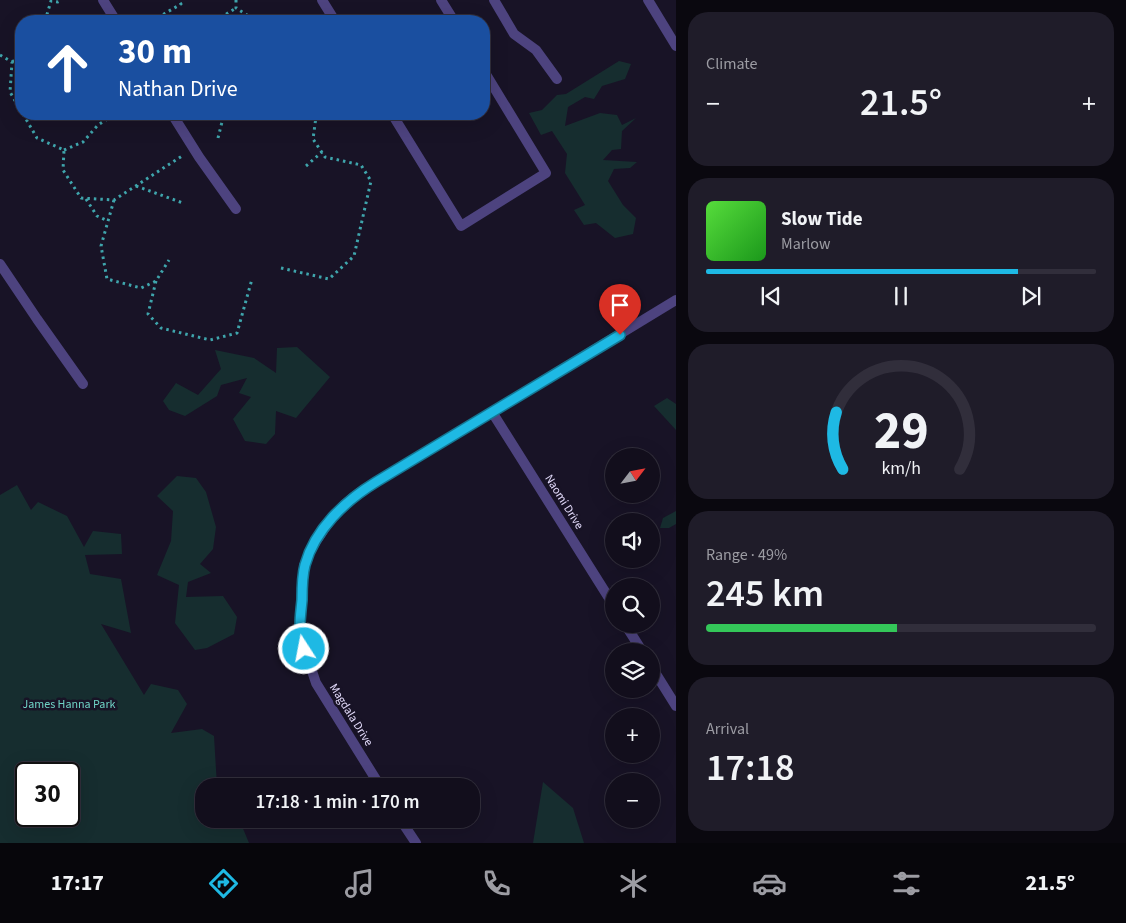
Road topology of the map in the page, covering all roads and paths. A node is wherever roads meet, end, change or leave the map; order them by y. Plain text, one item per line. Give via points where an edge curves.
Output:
1 (62, 0) edge
2 (103, 0) edge
3 (178, 0) edge
4 (236, 0) edge
5 (322, 0) edge
6 (441, 0) edge
7 (494, 0) edge
8 (648, 0) edge
9 (236, 8) junction
10 (47, 15) edge
11 (112, 15) edge
12 (162, 15) edge
13 (225, 15) edge
14 (247, 15) edge
15 (332, 15) edge
16 (450, 15) edge
17 (676, 46) edge
18 (0, 55) edge
19 (15, 60) edge
20 (12, 62) junction
21 (557, 79) dead end
22 (490, 81) edge
23 (15, 100) edge
24 (27, 120) edge
25 (105, 120) edge
26 (176, 120) edge
27 (222, 120) edge
28 (316, 120) edge
29 (396, 120) edge
30 (218, 138) dead end
31 (64, 150) junction
32 (322, 152) junction
33 (182, 156) dead end
34 (306, 166) dead end
35 (136, 186) junction
36 (86, 199) junction
37 (114, 200) junction
38 (183, 203) dead end
39 (236, 209) dead end
40 (108, 221) junction
41 (169, 260) dead end
42 (0, 264) edge
43 (281, 268) dead end
44 (252, 279) dead end
45 (156, 282) junction
46 (676, 300) edge
47 (83, 384) dead end
48 (492, 412) junction
49 (605, 592) edge
50 (660, 680) edge
51 (676, 706) edge
52 (375, 778) edge
53 (406, 828) edge
54 (416, 843) edge

1 - 10 path via 51,1
2 - 11 street
3 - 12 path via 181,4
4 - 9 path
5 - 15 street
6 - 16 street
7 - 21 street via 514,34 536,50
8 - 17 street
9 - 13 path
9 - 14 path
18 - 20 path
19 - 20 path
20 - 23 path via 10,92
22 - 29 street via 546,174 461,226
24 - 31 path via 37,138
25 - 31 path via 83,142
26 - 39 street
27 - 30 path
28 - 32 path via 313,139
31 - 36 path via 63,170 81,198
32 - 34 path
32 - 43 path via 325,157 361,164 371,181 354,256 329,279
33 - 35 path
35 - 37 path
35 - 38 path
36 - 37 path
36 - 40 path via 97,216
37 - 40 path
40 - 45 path via 101,246 107,279 141,288
41 - 45 path
42 - 47 street
44 - 45 path via 237,333 210,340 161,328 148,314
46 - 48 street
48 - 49 street, Naomi Drive
48 - 52 street, Magdala Drive via 345,504 321,533 304,566 299,632 316,683
50 - 51 street
53 - 54 street

